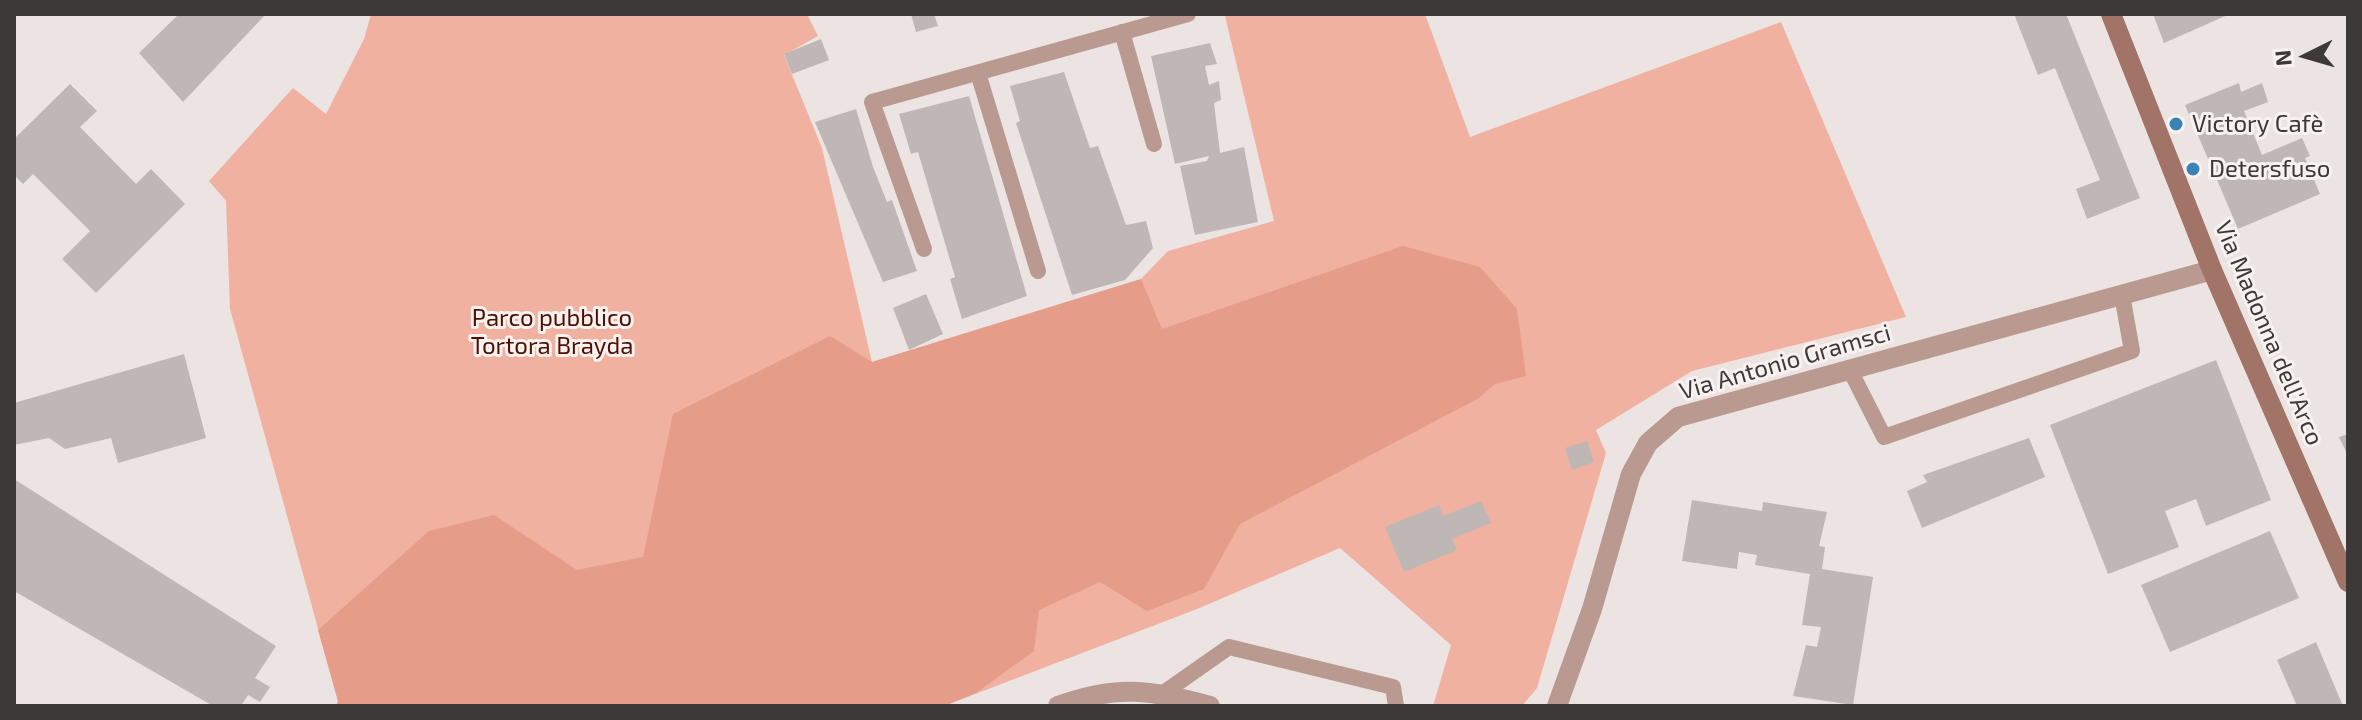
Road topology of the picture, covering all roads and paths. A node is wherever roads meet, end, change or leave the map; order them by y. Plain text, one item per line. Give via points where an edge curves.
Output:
1 (1188, 14) edge
2 (2111, 14) edge
3 (1122, 32) junction
4 (978, 73) junction
5 (1154, 144) dead end
6 (924, 249) dead end
7 (2212, 270) junction
8 (1038, 271) dead end
9 (2122, 295) junction
10 (1850, 370) junction
11 (2348, 582) edge
12 (1162, 694) junction
13 (1058, 706) edge
14 (1210, 706) edge
15 (1396, 706) edge
16 (1557, 706) edge

1 - 3 lane
2 - 7 main road, Via Madonna dell'Arco
3 - 4 lane
3 - 5 lane
4 - 6 lane via 872,102
4 - 8 lane
7 - 9 street, Via Antonio Gramsci
7 - 11 main road, Via Madonna dell'Arco
9 - 10 street, Via Antonio Gramsci
9 - 10 lane via 2132,351 1884,437
10 - 16 street, Via Antonio Gramsci via 1678,417 1648,443 1631,474
12 - 13 street via 1098,691
12 - 14 street
12 - 15 lane via 1229,647 1393,687

